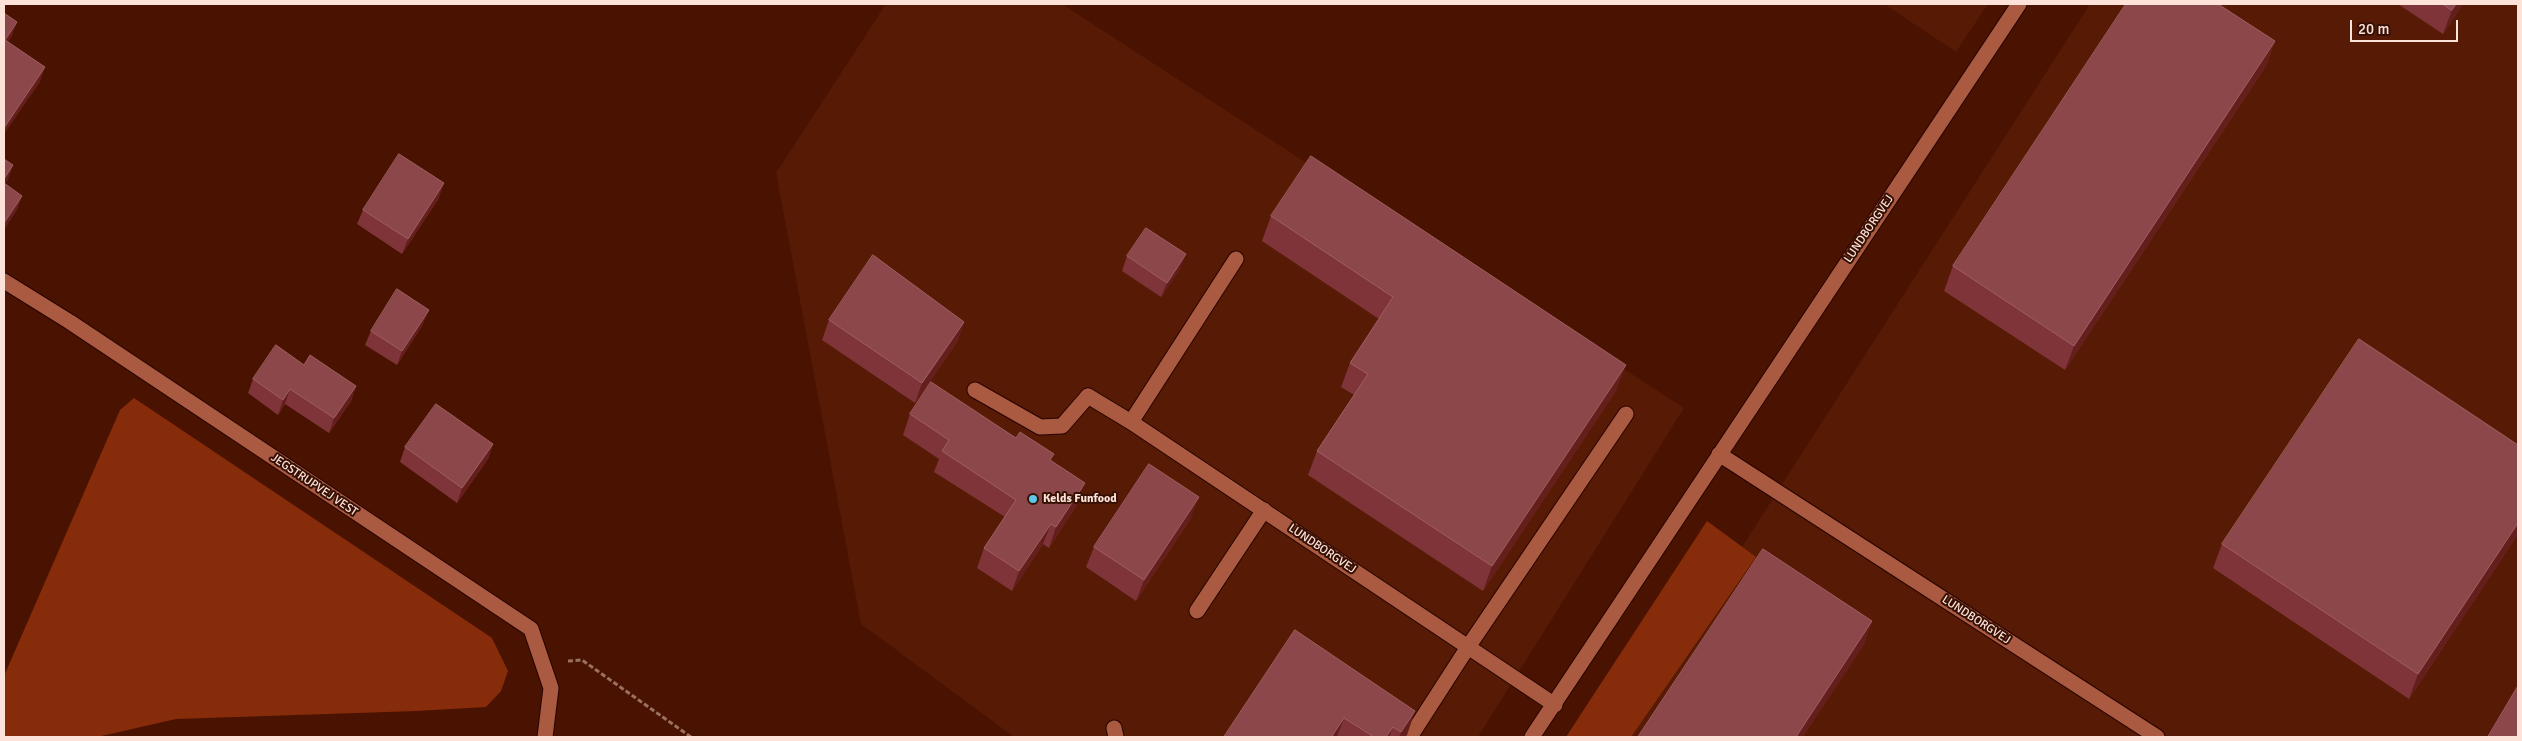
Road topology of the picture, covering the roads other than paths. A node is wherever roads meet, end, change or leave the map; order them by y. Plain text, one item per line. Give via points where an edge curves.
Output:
1 (2019, 4) edge
2 (1236, 259) dead end
3 (4, 281) edge
4 (975, 390) dead end
5 (1626, 414) dead end
6 (1131, 422) junction
7 (1719, 454) junction
8 (1264, 510) junction
9 (1197, 611) dead end
10 (1468, 647) junction
11 (1554, 705) junction
12 (544, 737) edge
13 (1410, 737) edge
14 (1532, 737) edge
15 (2157, 737) edge

1 - 7 street, LUNDBORGVEJ
2 - 6 street
3 - 12 street, JEGSTRUPVEJ VEST via 86,332 531,630 551,688
4 - 6 street, LUNDBORGVEJ via 1040,427 1062,426 1088,396
5 - 10 street
6 - 8 street, LUNDBORGVEJ
7 - 11 street, LUNDBORGVEJ
7 - 15 street, LUNDBORGVEJ
8 - 9 street
8 - 10 street, LUNDBORGVEJ
10 - 11 street, LUNDBORGVEJ
10 - 13 street
11 - 14 street, LUNDBORGVEJ

